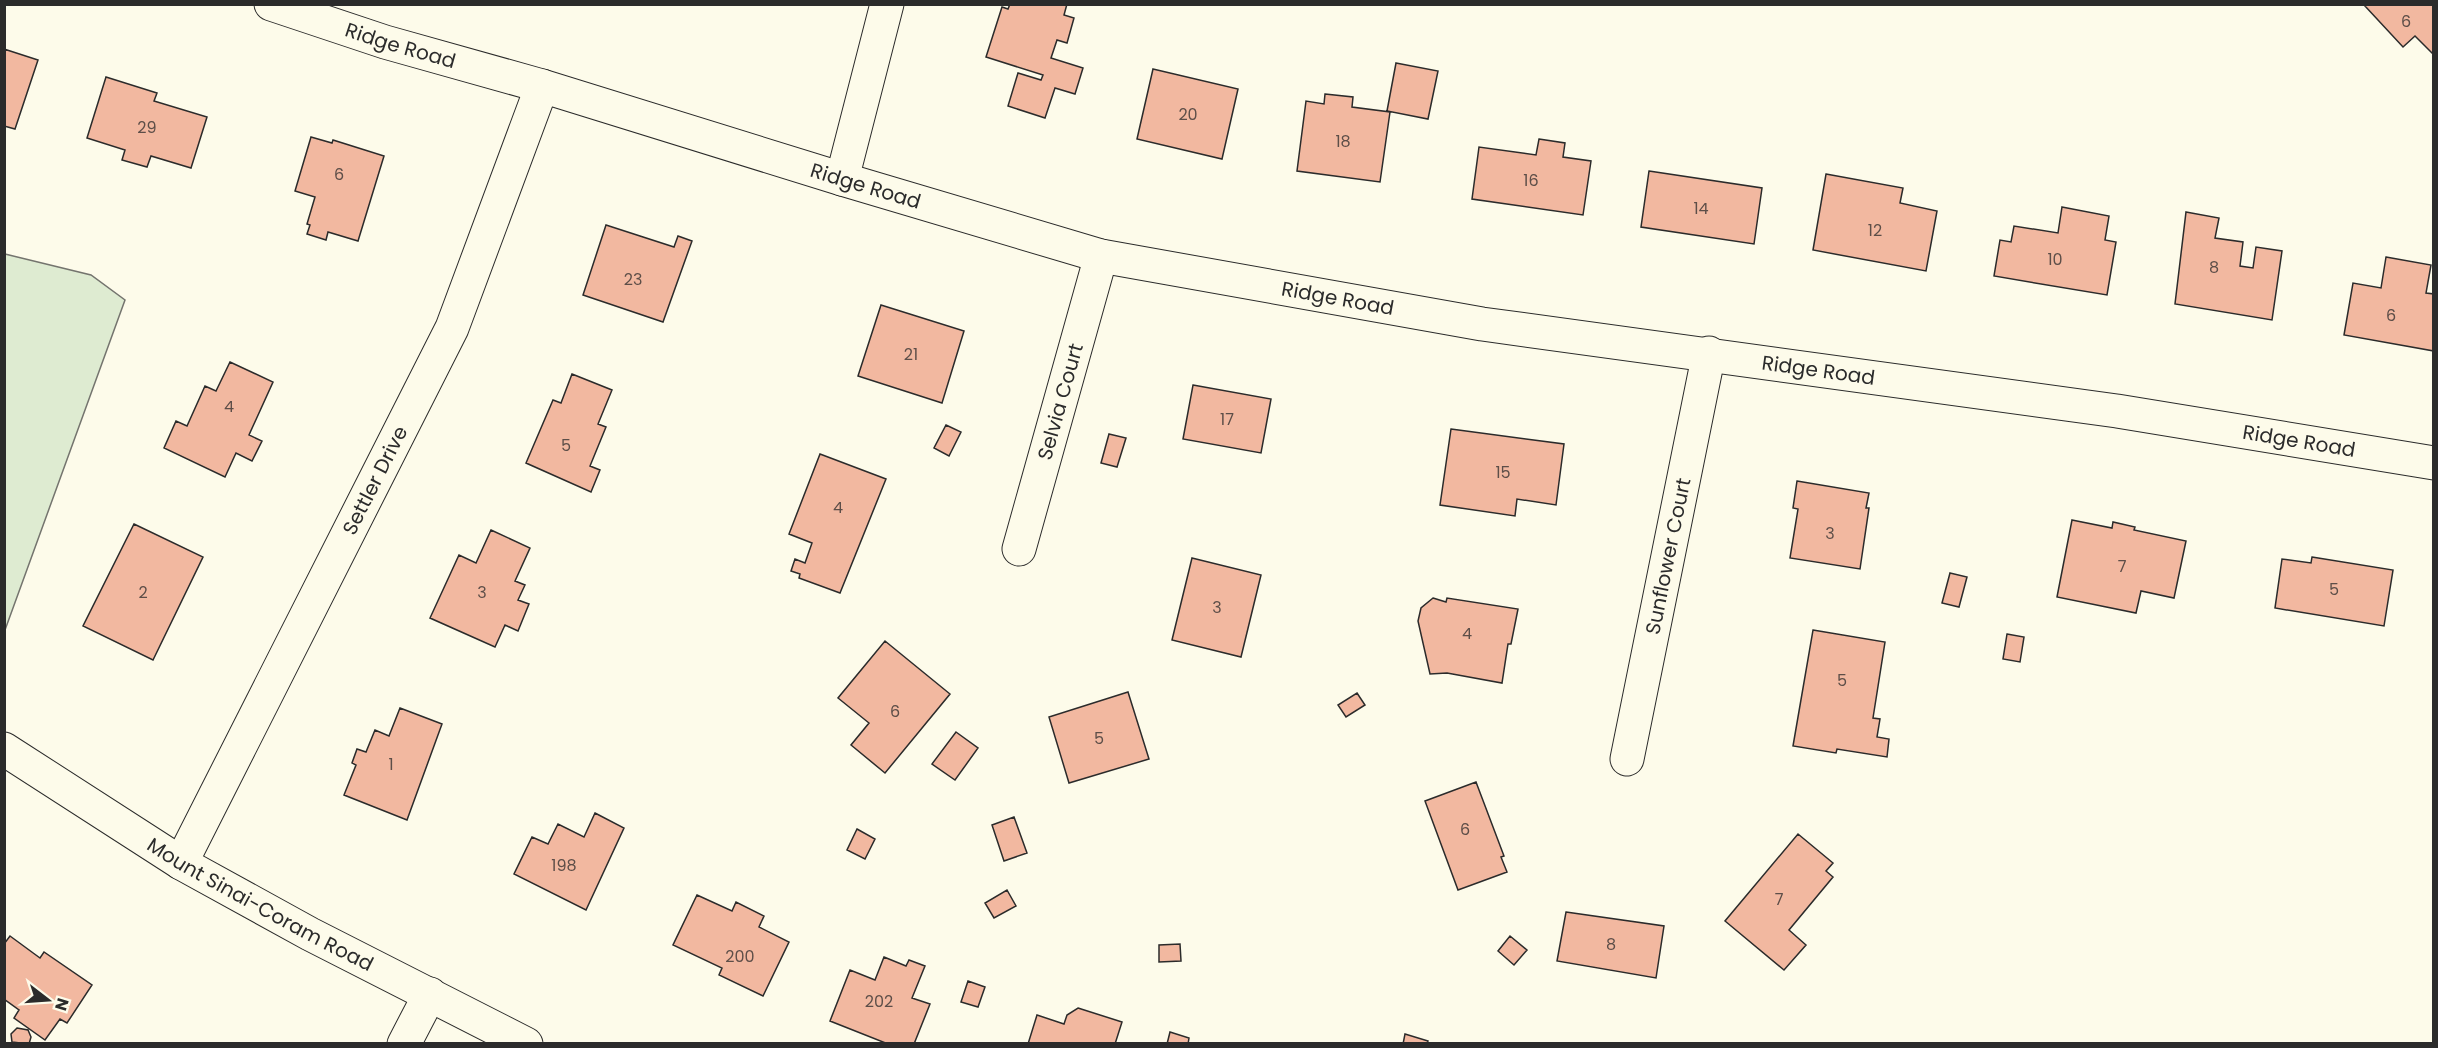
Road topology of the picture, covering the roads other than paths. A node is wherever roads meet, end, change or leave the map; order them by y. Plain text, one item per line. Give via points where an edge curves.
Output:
1 (271, 4) edge
2 (887, 4) edge
3 (542, 86) junction
4 (842, 179) junction
5 (1101, 256) junction
6 (1709, 353) junction
7 (2433, 463) edge
8 (1019, 549) dead end
9 (4, 749) edge
10 (1627, 759) dead end
11 (181, 863) junction
12 (430, 994) junction
13 (404, 1044) edge
14 (526, 1044) edge

1 - 3 street, Ridge Road via 385,42
2 - 4 street
3 - 4 street, Ridge Road
3 - 11 street, Settler Drive via 452,328
4 - 5 street, Ridge Road
5 - 6 street, Ridge Road via 1482,324
5 - 8 street, Selvia Court
6 - 7 street, Ridge Road via 2117,411
6 - 10 street, Sunflower Court
9 - 11 street, Mount Sinai-Coram Road
11 - 12 street, Mount Sinai-Coram Road
12 - 13 street
12 - 14 street, Mount Sinai-Coram Road

